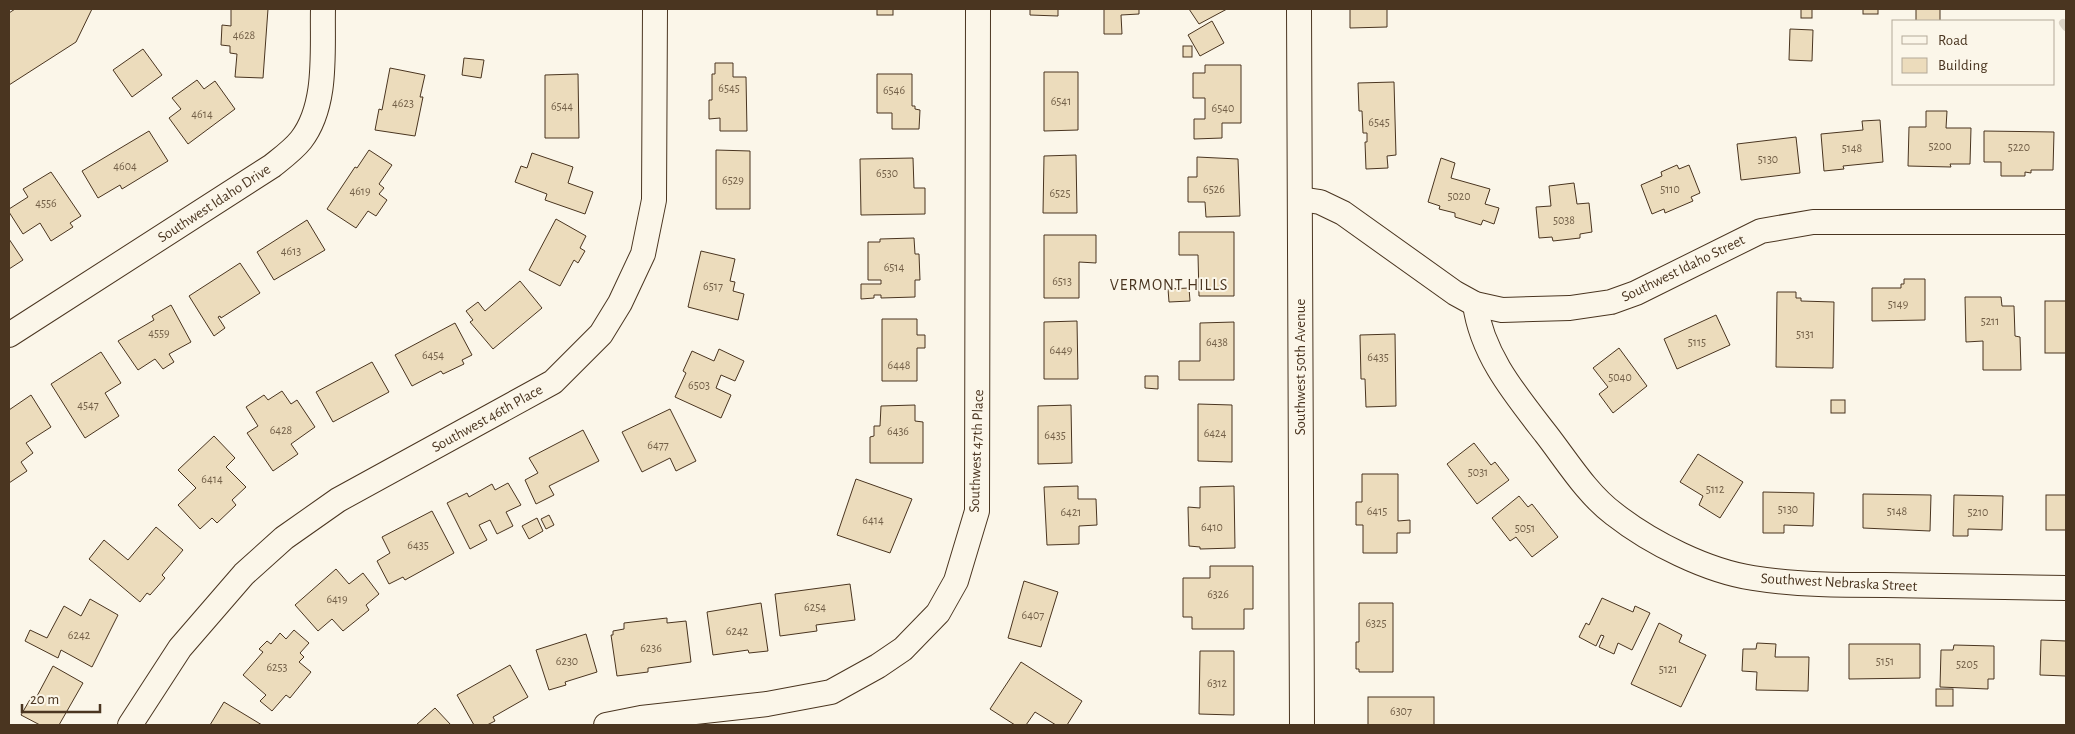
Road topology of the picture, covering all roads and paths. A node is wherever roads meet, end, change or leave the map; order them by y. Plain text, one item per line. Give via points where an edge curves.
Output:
1 (323, 9) edge
2 (655, 9) edge
3 (978, 9) edge
4 (1299, 9) edge
5 (1300, 199) junction
6 (2066, 222) edge
7 (1474, 304) junction
8 (9, 335) edge
9 (2066, 588) edge
10 (130, 725) edge
11 (606, 725) edge
12 (1302, 725) edge

1 - 8 street, Southwest Idaho Drive via 321,84 311,123 301,140 272,166
2 - 10 street, Southwest 46th Place via 654,200 643,254 601,334 553,382 338,500 284,538 244,574 180,648
3 - 11 street, Southwest 47th Place via 977,511 956,581 938,612 903,649 831,692 767,704
4 - 5 street, Southwest 50th Avenue
5 - 7 street, Southwest Idaho Street via 1320,202 1343,213
5 - 12 street, Southwest 50th Avenue
6 - 7 street, Southwest Idaho Street via 1813,222 1761,231 1636,293 1610,302 1523,310 1502,310
7 - 9 street, Southwest Nebraska Street via 1478,324 1505,382 1588,488 1613,513 1649,538 1720,570 1753,578 1838,584

